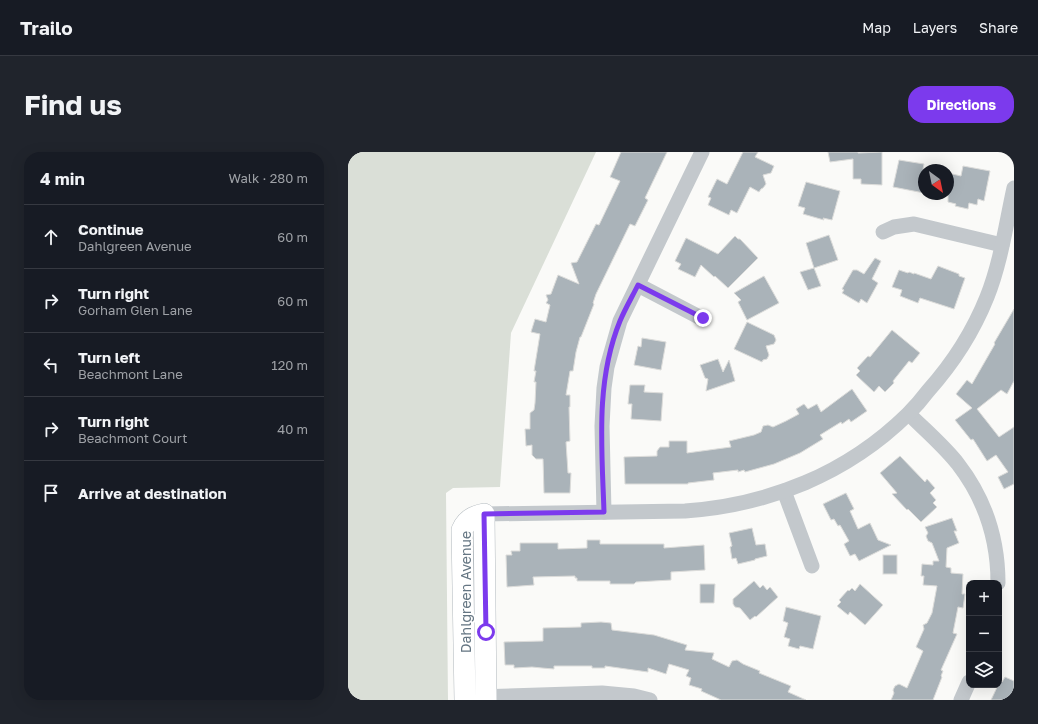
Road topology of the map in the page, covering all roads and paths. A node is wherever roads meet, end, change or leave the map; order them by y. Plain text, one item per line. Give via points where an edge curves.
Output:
1 (702, 152) edge
2 (1014, 188) edge
3 (883, 232) dead end
4 (1002, 245) junction
5 (638, 285) junction
6 (703, 318) dead end
7 (909, 414) junction
8 (784, 491) junction
9 (604, 512) junction
10 (484, 514) junction
11 (812, 566) dead end
12 (998, 580) edge
13 (966, 688) edge
14 (486, 698) edge
15 (465, 699) edge
16 (650, 700) edge
17 (961, 700) edge

1 - 5 street
2 - 4 street
3 - 4 street via 894,226 914,224
4 - 7 street via 987,296 968,338 955,359
5 - 6 street
5 - 9 street via 620,322 607,367 602,426
7 - 8 street via 846,462 826,474
7 - 12 street via 957,463 977,493 993,532
8 - 9 street via 744,504 709,510
8 - 11 street
9 - 10 street
10 - 14 street, Dahlgreen Avenue
10 - 15 street, Dahlgreen Avenue via 472,517 462,530
13 - 17 street
14 - 15 street
14 - 16 street via 602,693

